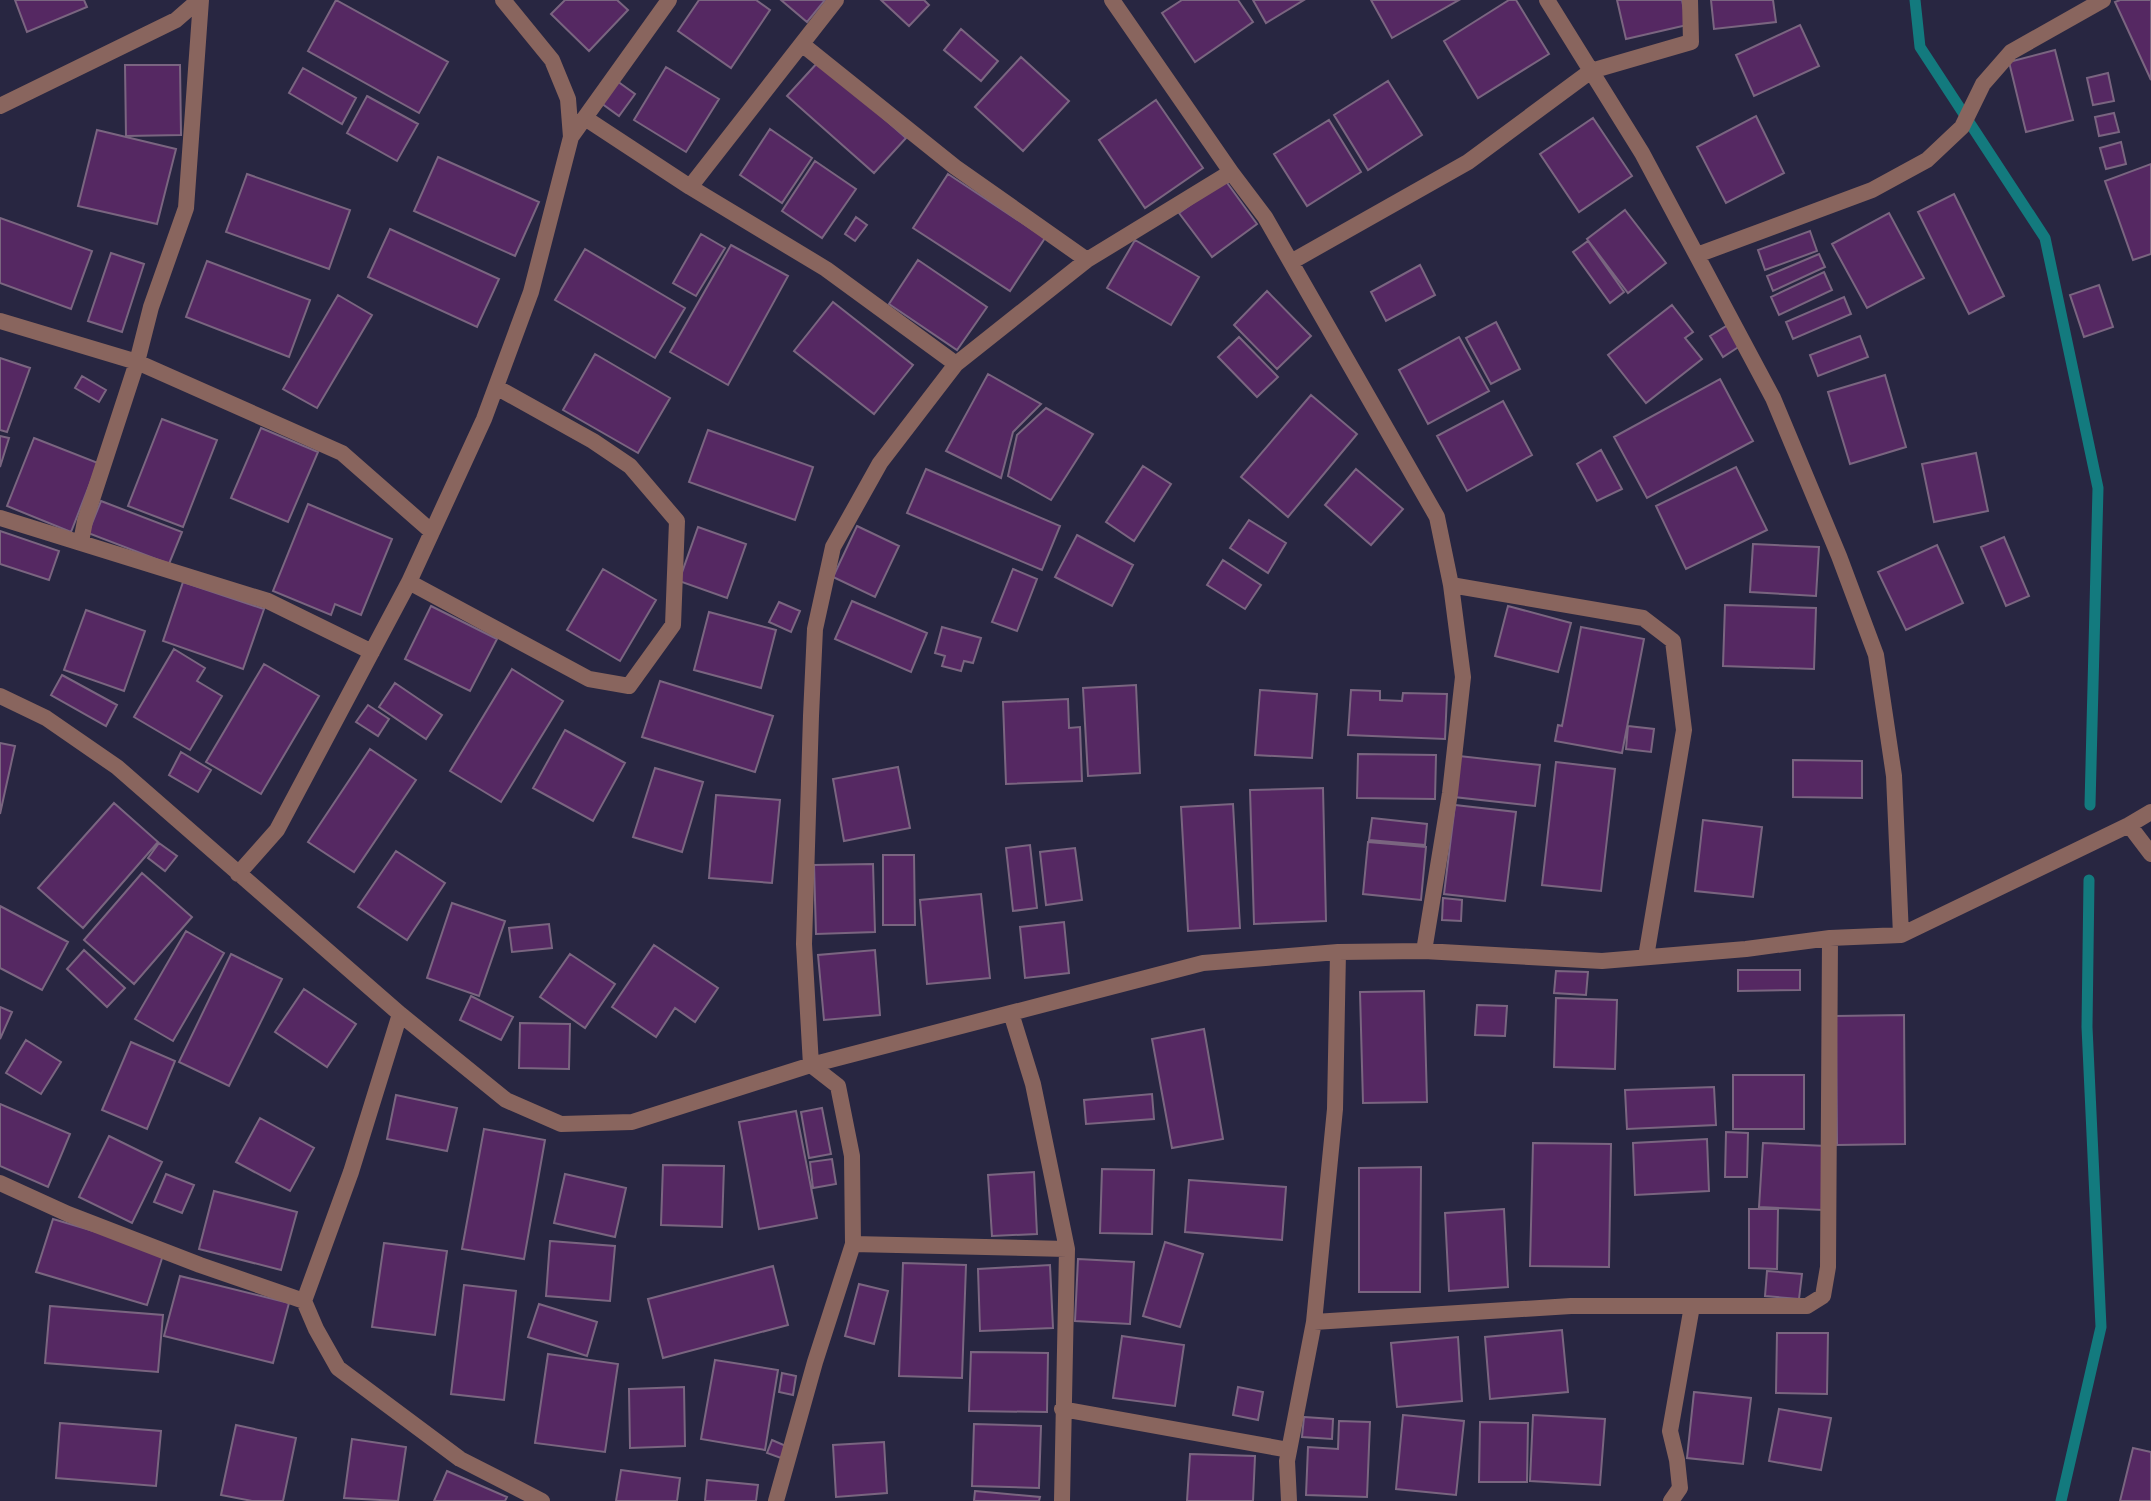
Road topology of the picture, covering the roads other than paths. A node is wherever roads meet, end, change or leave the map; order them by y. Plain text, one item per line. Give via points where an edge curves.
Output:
1 (200, 0) edge
2 (503, 0) edge
3 (669, 0) edge
4 (836, 0) edge
5 (1112, 0) edge
6 (1547, 0) edge
7 (1690, 0) edge
8 (2103, 0) edge
9 (803, 45) junction
10 (1591, 71) junction
11 (0, 106) edge
12 (585, 118) junction
13 (571, 137) junction
14 (1231, 172) junction
15 (690, 187) junction
16 (1697, 255) junction
17 (1087, 260) junction
18 (1291, 262) junction
19 (0, 321) edge
20 (137, 362) junction
21 (956, 364) junction
22 (496, 387) junction
23 (0, 518) edge
24 (432, 532) junction
25 (81, 542) junction
26 (409, 582) junction
27 (1451, 585) junction
28 (372, 652) junction
29 (0, 696) edge
30 (2151, 812) edge
31 (2129, 825) junction
32 (2151, 854) edge
33 (238, 874) junction
34 (1901, 935) junction
35 (1830, 938) junction
36 (1424, 951) junction
37 (1338, 952) junction
38 (1646, 957) junction
39 (1011, 1013) junction
40 (400, 1014) junction
41 (811, 1065) junction
42 (0, 1183) edge
43 (853, 1244) junction
44 (1067, 1249) junction
45 (304, 1301) junction
46 (1692, 1306) junction
47 (1314, 1322) junction
48 (1062, 1409) junction
49 (1289, 1450) junction
50 (542, 1501) edge
51 (776, 1501) edge
52 (1062, 1501) edge
53 (1289, 1501) edge
54 (1671, 1501) edge

1 - 11 street via 176,20
1 - 20 street via 186,208
2 - 13 street via 552,60 568,99
3 - 12 street
4 - 9 street
5 - 14 street
6 - 10 street
7 - 10 street via 1691,42
8 - 16 street via 2011,52 1983,84 1962,127 1927,160 1872,190
9 - 15 street
9 - 17 street via 955,167
10 - 16 street
10 - 18 street via 1468,162
12 - 13 street
12 - 15 street
13 - 22 street via 531,292
14 - 17 street
14 - 18 street
15 - 21 street via 826,269
16 - 34 street via 1773,398 1876,655 1894,776
17 - 21 street
18 - 27 street via 1437,517
19 - 20 street
20 - 24 street via 342,453
20 - 25 street
21 - 41 street via 880,463 833,547 815,629 804,944
22 - 24 street
22 - 26 street via 630,466 677,521 673,625 629,686 589,679
23 - 25 street
24 - 26 street
25 - 28 street via 268,601
26 - 28 street
27 - 36 street via 1463,677
27 - 38 street via 1643,618 1673,641 1684,730
28 - 33 street via 277,830
29 - 33 street via 46,718 117,767
30 - 31 street
31 - 32 street
31 - 34 street
33 - 40 street
34 - 35 street
35 - 38 street
35 - 46 street via 1828,1267 1823,1296 1807,1306
36 - 37 street
36 - 38 street via 1602,961
37 - 39 street via 1203,963
37 - 47 street via 1335,1109
39 - 41 street
39 - 44 street via 1033,1084
40 - 41 street via 506,1100 561,1124 632,1122
40 - 45 street
41 - 43 street via 838,1086 852,1156
42 - 45 street via 94,1224
43 - 44 street
43 - 51 street
44 - 48 street
45 - 50 street via 338,1368 460,1459
46 - 47 street via 1571,1306
46 - 54 street via 1670,1431 1680,1488
47 - 49 street
48 - 49 street
48 - 52 street
49 - 53 street

